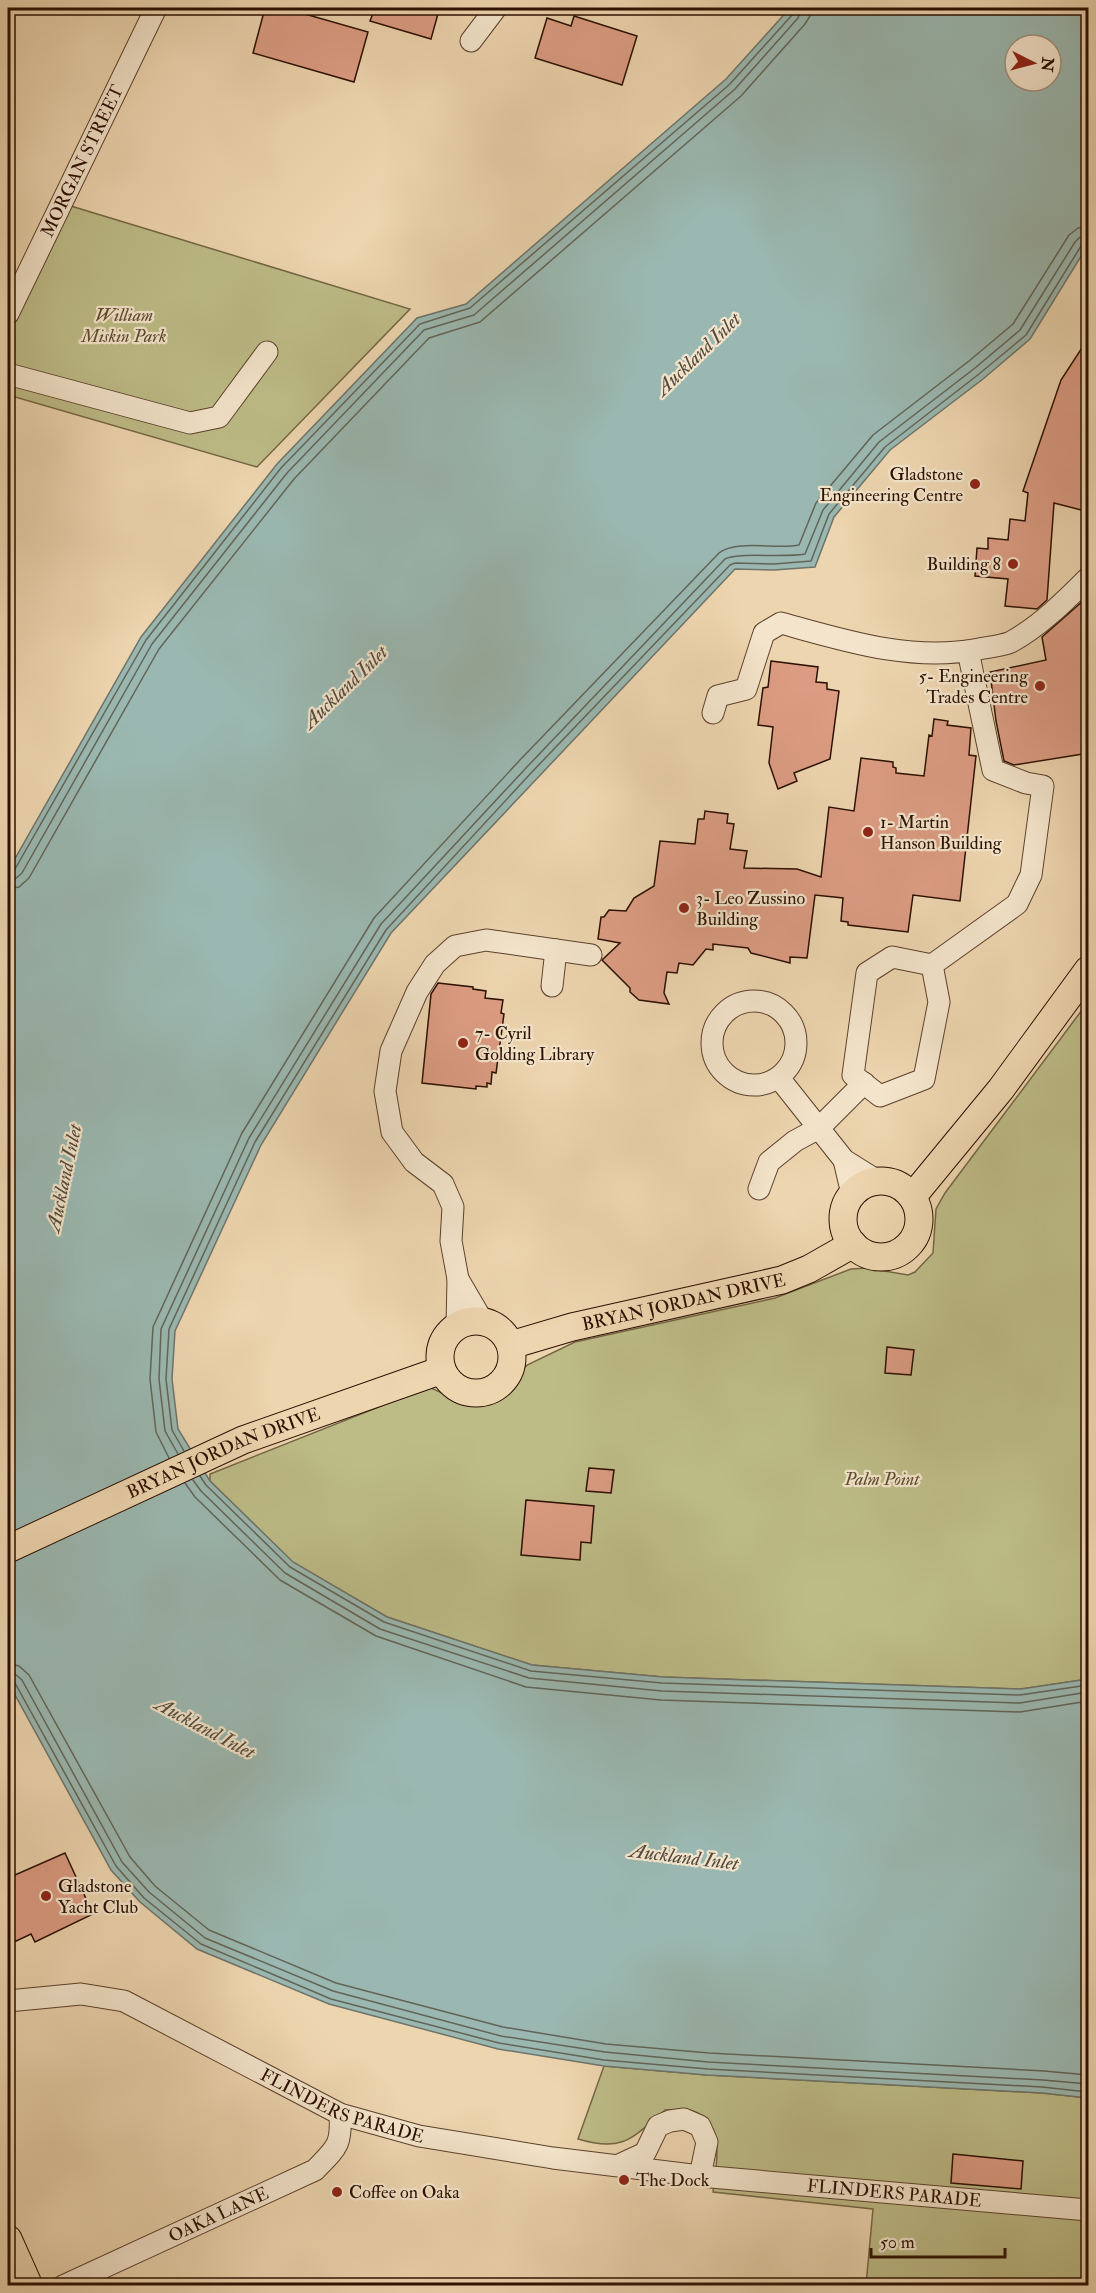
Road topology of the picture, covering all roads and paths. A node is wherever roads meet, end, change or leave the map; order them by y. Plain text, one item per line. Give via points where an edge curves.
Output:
1 (156, 8) edge
2 (496, 8) edge
3 (471, 41) dead end
4 (8, 314) edge
5 (267, 351) dead end
6 (8, 374) edge
7 (1089, 578) edge
8 (968, 651) junction
9 (713, 712) dead end
10 (556, 950) junction
11 (591, 955) dead end
12 (932, 965) junction
13 (1089, 970) edge
14 (552, 986) dead end
15 (779, 1078) dead end
16 (864, 1083) junction
17 (819, 1128) junction
18 (844, 1160) junction
19 (876, 1180) junction
20 (759, 1189) dead end
21 (852, 1194) junction
22 (913, 1196) junction
23 (853, 1244) junction
24 (470, 1323) junction
25 (511, 1345) junction
26 (442, 1370) junction
27 (8, 1549) edge
28 (8, 2001) edge
29 (340, 2114) junction
30 (619, 2165) junction
31 (700, 2176) junction
32 (1089, 2210) edge
33 (8, 2240) edge
34 (29, 2286) edge
35 (63, 2286) edge

1 - 4 street, MORGAN STREET
2 - 3 street
5 - 6 street via 219,417 190,423
7 - 8 street via 1043,620 1009,643
8 - 9 street via 921,654 892,650 846,642 781,623 764,633 746,689 718,696
8 - 12 street via 993,770 1043,786 1031,875 1017,904
10 - 11 street
10 - 14 street
10 - 24 street via 486,940 455,946 435,964 417,992 391,1052 385,1091 392,1132 414,1162 443,1184 453,1207 451,1241
12 - 16 street via 939,1002 924,1079 880,1096
12 - 16 street via 892,957 867,973 854,1075
13 - 22 main road via 1001,1089
15 - 17 street
16 - 17 street
17 - 18 street
17 - 20 street via 769,1162
18 - 19 street
18 - 21 street
19 - 21 main road
19 - 22 main road via 890,1181
21 - 23 main road via 843,1219
22 - 23 main road via 920,1217 919,1228 908,1247 886,1257 862,1252
23 - 25 main road, BRYAN JORDAN DRIVE via 782,1280 572,1327
24 - 25 main road via 495,1325
24 - 26 main road via 448,1333 441,1344
25 - 26 main road via 510,1370 494,1389 482,1393 458,1389
26 - 27 main road, BRYAN JORDAN DRIVE via 243,1440
28 - 29 street, FLINDERS PARADE via 81,1994 124,2001
29 - 30 street, FLINDERS PARADE via 419,2136
29 - 35 street, OAKA LANE via 341,2135 334,2150 315,2170
30 - 31 street, FLINDERS PARADE
30 - 31 street via 645,2153 658,2127 684,2119 700,2126 706,2142
31 - 32 street, FLINDERS PARADE
33 - 34 main road

